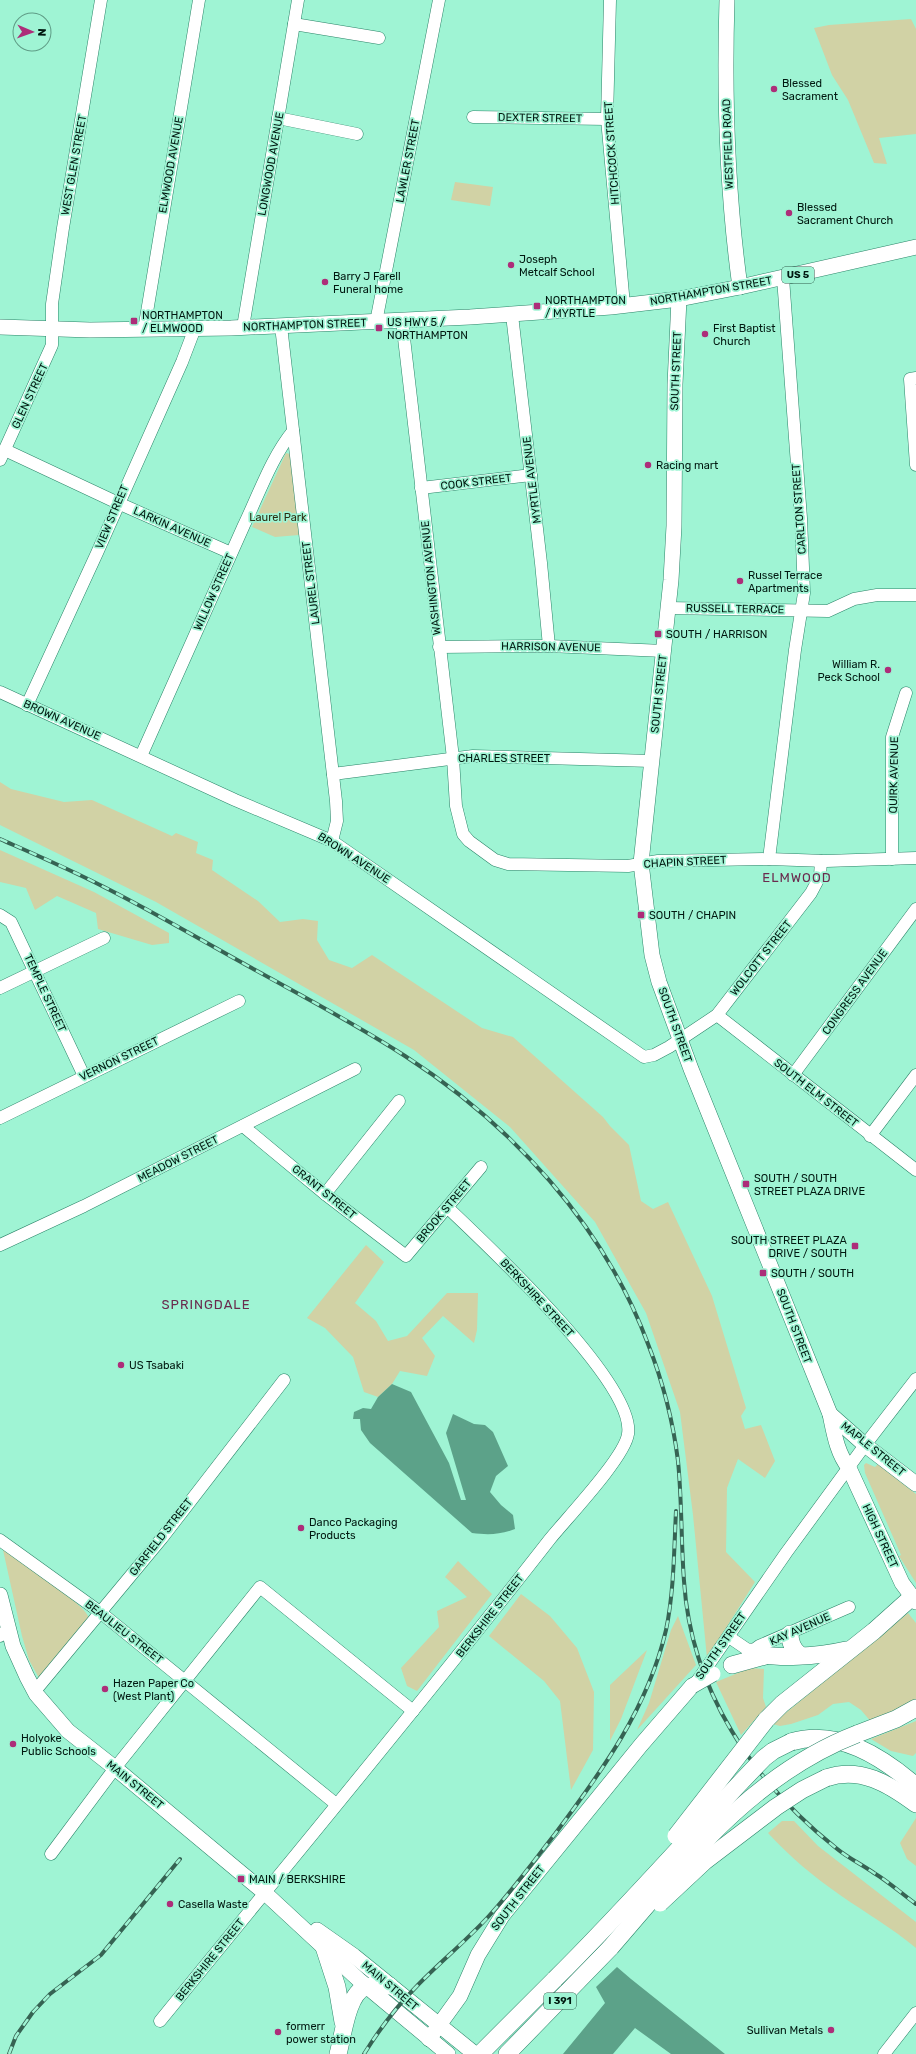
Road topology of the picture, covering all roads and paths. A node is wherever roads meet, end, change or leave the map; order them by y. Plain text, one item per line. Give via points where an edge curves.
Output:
1 (101, 0) edge
2 (199, 0) edge
3 (298, 0) edge
4 (439, 0) edge
5 (610, 0) edge
6 (727, 0) edge
7 (294, 24) junction
8 (379, 38) dead end
9 (473, 117) dead end
10 (278, 118) junction
11 (607, 119) junction
12 (357, 134) dead end
13 (916, 247) edge
14 (783, 278) junction
15 (740, 287) junction
16 (679, 299) junction
17 (624, 306) junction
18 (512, 315) junction
19 (402, 321) junction
20 (376, 322) junction
21 (281, 326) junction
22 (0, 327) edge
23 (243, 327) junction
24 (195, 328) junction
25 (53, 330) junction
26 (144, 330) junction
27 (916, 378) edge
28 (293, 431) junction
29 (2, 455) edge
30 (916, 465) edge
31 (531, 476) junction
32 (421, 488) junction
33 (118, 503) junction
34 (231, 553) junction
35 (916, 596) edge
36 (668, 608) junction
37 (802, 610) junction
38 (549, 646) junction
39 (439, 647) junction
40 (664, 651) junction
41 (0, 692) edge
42 (906, 693) dead end
43 (27, 705) junction
44 (141, 756) junction
45 (453, 758) junction
46 (652, 761) junction
47 (333, 774) junction
48 (463, 834) joint
49 (332, 840) junction
50 (916, 858) edge
51 (769, 859) junction
52 (892, 859) junction
53 (821, 861) junction
54 (641, 863) junction
55 (916, 909) edge
56 (0, 915) edge
57 (104, 938) dead end
58 (34, 971) junction
59 (0, 988) edge
60 (239, 1001) dead end
61 (717, 1015) junction
62 (680, 1038) junction
63 (355, 1069) dead end
64 (916, 1074) edge
65 (793, 1075) junction
66 (84, 1076) junction
67 (399, 1101) dead end
68 (0, 1118) edge
69 (243, 1126) junction
70 (870, 1136) junction
71 (481, 1167) dead end
72 (916, 1170) edge
73 (325, 1194) junction
74 (448, 1208) junction
75 (0, 1245) edge
76 (406, 1256) joint
77 (916, 1379) edge
78 (284, 1380) dead end
79 (830, 1414) junction
80 (865, 1445) junction
81 (849, 1468) junction
82 (916, 1484) edge
83 (0, 1540) edge
84 (0, 1595) edge
85 (915, 1598) edge
86 (849, 1607) dead end
87 (100, 1612) junction
88 (4, 1633) edge
89 (790, 1634) junction
90 (729, 1637) junction
91 (850, 1649) junction
92 (759, 1654) junction
93 (800, 1655) junction
94 (732, 1665) joint
95 (710, 1670) junction
96 (185, 1680) junction
97 (35, 1691) junction
98 (916, 1708) edge
99 (412, 1711) junction
100 (115, 1768) junction
101 (916, 1786) edge
102 (336, 1804) junction
103 (916, 1804) edge
104 (51, 1854) dead end
105 (265, 1893) junction
106 (324, 1947) junction
107 (611, 1947) junction
108 (555, 1980) junction
109 (390, 1986) junction
110 (367, 1987) junction
111 (916, 2013) edge
112 (160, 2021) dead end
113 (439, 2026) junction
114 (343, 2033) junction
115 (429, 2039) junction
116 (338, 2054) edge
117 (448, 2054) edge
118 (475, 2054) edge
119 (480, 2054) edge
120 (507, 2054) edge
121 (884, 2054) edge

1 - 25 street, WEST GLEN STREET via 63,228 52,304
2 - 26 street, ELMWOOD AVENUE
3 - 7 street, LONGWOOD AVENUE
4 - 20 street, LAWLER STREET
5 - 11 street, HITCHCOCK STREET
6 - 15 main road, WESTFIELD ROAD via 728,171
7 - 8 street
7 - 10 street, LONGWOOD AVENUE
9 - 11 street, DEXTER STREET
10 - 12 street
10 - 23 street, LONGWOOD AVENUE
11 - 17 street, HITCHCOCK STREET
13 - 14 main road, NORTHAMPTON STREET / US 5
14 - 15 main road, NORTHAMPTON STREET / US 5
14 - 37 street, CARLTON STREET via 801,518 804,593
15 - 16 main road, NORTHAMPTON STREET / US 5
16 - 17 main road, NORTHAMPTON STREET / US 5
16 - 36 main road, SOUTH STREET via 674,402 674,526
17 - 18 main road, NORTHAMPTON STREET / US 5
18 - 19 main road, NORTHAMPTON STREET / US 5
18 - 31 street, MYRTLE AVENUE
19 - 20 main road, NORTHAMPTON STREET / US 5
19 - 32 street, WASHINGTON AVENUE
20 - 21 main road, NORTHAMPTON STREET / US 5
21 - 23 main road, NORTHAMPTON STREET / US 5
21 - 28 street, LAUREL STREET
22 - 25 main road, NORTHAMPTON STREET / US 5
23 - 24 main road, NORTHAMPTON STREET / US 5
24 - 26 main road, NORTHAMPTON STREET / US 5
24 - 33 street, VIEW STREET
25 - 26 main road, NORTHAMPTON STREET / US 5
25 - 29 street, GLEN STREET via 50,354
27 - 30 street via 910,379
28 - 34 street, WILLOW STREET via 276,458
28 - 47 street, LAUREL STREET
29 - 33 street, LARKIN AVENUE
31 - 32 street, COOK STREET
31 - 38 street, MYRTLE AVENUE
32 - 39 street, WASHINGTON AVENUE
33 - 34 street, LARKIN AVENUE
33 - 43 street, VIEW STREET
34 - 44 street, WILLOW STREET
35 - 37 street, RUSSELL TERRACE via 877,596 854,599 828,611
36 - 37 street, RUSSELL TERRACE
36 - 40 main road, SOUTH STREET
37 - 51 street, CARLTON STREET via 794,650
38 - 39 street, HARRISON AVENUE
38 - 40 street, HARRISON AVENUE
39 - 45 street, WASHINGTON AVENUE
40 - 46 main road, SOUTH STREET
41 - 43 street, BROWN AVENUE
42 - 52 street, QUIRK AVENUE via 892,737
43 - 44 street, BROWN AVENUE
44 - 49 street, BROWN AVENUE via 235,800
45 - 46 street, CHARLES STREET via 473,756
45 - 47 street, CHARLES STREET
45 - 48 street, WASHINGTON AVENUE via 456,806
46 - 54 main road, SOUTH STREET
47 - 49 street, LAUREL STREET via 337,814
48 - 54 street, CHAPIN STREET via 495,860 508,864 628,866
49 - 62 street, BROWN AVENUE via 644,1057 654,1055
50 - 52 street, CHAPIN STREET
51 - 53 street, CHAPIN STREET
51 - 54 street, CHAPIN STREET
52 - 53 street, CHAPIN STREET
53 - 61 street, WOLCOTT STREET via 820,876 811,893
54 - 62 main road, SOUTH STREET via 653,962
55 - 65 street, CONGRESS AVENUE
56 - 58 street, TEMPLE STREET via 11,922
57 - 58 street
58 - 59 street
58 - 66 street, TEMPLE STREET
60 - 66 street, VERNON STREET
61 - 62 street, WOLCOTT STREET
61 - 65 street, SOUTH ELM STREET
62 - 79 main road, SOUTH STREET
63 - 69 street, MEADOW STREET
64 - 70 street
65 - 70 street, SOUTH ELM STREET
66 - 68 street, VERNON STREET
67 - 73 street
69 - 73 street, GRANT STREET
69 - 75 street, MEADOW STREET
70 - 72 street, SOUTH ELM STREET
71 - 74 street, BROOK STREET
73 - 76 street, GRANT STREET
74 - 76 street, BROOK STREET
74 - 99 street, BERKSHIRE STREET via 542,1301 584,1350 625,1411 628,1434 621,1450 603,1475 472,1641
77 - 80 street
78 - 87 street, GARFIELD STREET via 162,1538
79 - 80 main road via 838,1431 848,1442 856,1447
79 - 81 main road, SOUTH STREET via 834,1436 843,1460
80 - 81 street
80 - 82 main road, MAPLE STREET
81 - 85 main road, HIGH STREET via 899,1576
81 - 90 street, SOUTH STREET via 786,1553
83 - 87 street, BEAULIEU STREET
84 - 88 main road, MAIN STREET
85 - 91 highway
86 - 89 street, KAY AVENUE
87 - 96 street, BEAULIEU STREET
87 - 97 street, GARFIELD STREET
88 - 97 main road, MAIN STREET
89 - 92 street, KAY AVENUE via 759,1646
89 - 93 highway via 793,1648
90 - 92 street
90 - 95 street, SOUTH STREET
91 - 93 highway via 827,1655
91 - 108 highway, bridge via 766,1720 635,1886
92 - 93 highway
92 - 94 highway
94 - 95 main road
95 - 113 main road, SOUTH STREET, bridge via 692,1686 641,1745 491,1933 460,1996
96 - 99 street via 260,1587
96 - 100 street
96 - 102 street, BEAULIEU STREET
97 - 100 main road, MAIN STREET via 68,1731
98 - 107 highway, bridge via 896,1719 833,1743 805,1758 766,1785 695,1851
99 - 102 street, BERKSHIRE STREET
100 - 104 street
100 - 105 main road, MAIN STREET
101 - 108 highway, bridge via 848,1743 814,1738 791,1742 773,1751 708,1816
102 - 105 street, BERKSHIRE STREET
103 - 107 highway, bridge via 893,1787 871,1777 848,1775 826,1778 776,1807 704,1861 634,1929
105 - 106 main road, MAIN STREET
105 - 109 main road, MAIN STREET via 354,1956
105 - 112 street, BERKSHIRE STREET
106 - 110 main road, MAIN STREET
106 - 114 highway via 340,1999
107 - 120 highway, I 391
108 - 119 highway, I 391
109 - 110 highway
109 - 113 main road, MAIN STREET
110 - 114 highway via 353,2000
110 - 115 main road, MAIN STREET
111 - 121 street
113 - 115 main road, SOUTH STREET
113 - 118 main road, MAIN STREET
114 - 116 highway
115 - 117 main road, MAIN STREET

